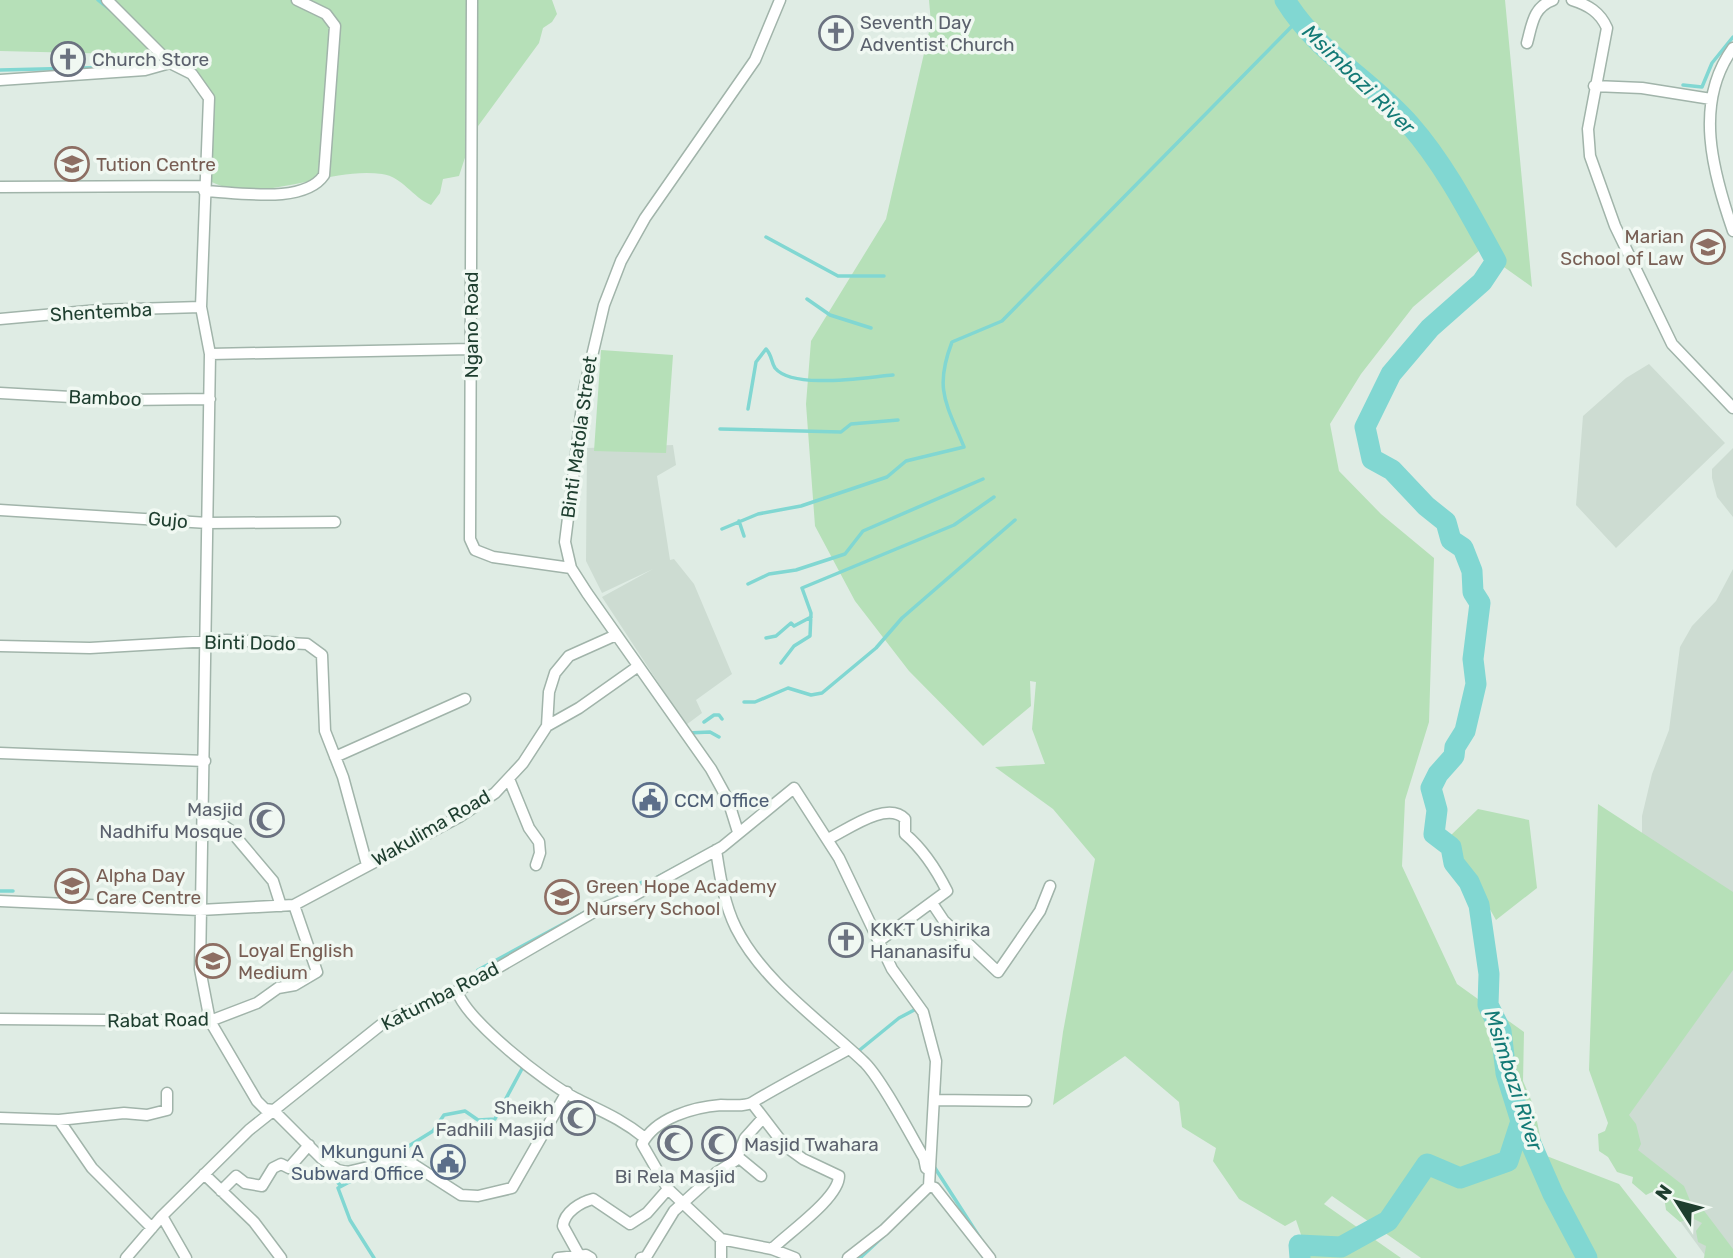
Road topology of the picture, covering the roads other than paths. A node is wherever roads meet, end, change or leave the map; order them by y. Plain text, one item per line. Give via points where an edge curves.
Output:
1 (297, 0) edge
2 (472, 0) edge
3 (780, 0) edge
4 (1553, 0) edge
5 (1572, 0) edge
6 (111, 1) edge
7 (1527, 43) dead end
8 (1733, 48) edge
9 (170, 63) junction
10 (0, 80) edge
11 (1594, 86) junction
12 (1711, 99) junction
13 (0, 187) edge
14 (204, 188) junction
15 (1733, 231) edge
16 (201, 307) junction
17 (0, 319) edge
18 (471, 349) junction
19 (211, 354) junction
20 (0, 393) edge
21 (210, 399) junction
22 (1733, 408) edge
23 (0, 510) edge
24 (335, 522) dead end
25 (208, 523) junction
26 (572, 568) junction
27 (616, 635) junction
28 (203, 642) junction
29 (0, 646) edge
30 (638, 667) junction
31 (465, 699) dead end
32 (547, 726) junction
33 (0, 753) edge
34 (335, 757) junction
35 (205, 761) junction
36 (509, 779) junction
37 (204, 823) junction
38 (738, 832) junction
39 (828, 839) junction
40 (716, 850) junction
41 (367, 865) junction
42 (536, 865) dead end
43 (1050, 886) dead end
44 (0, 901) edge
45 (932, 903) junction
46 (294, 905) junction
47 (281, 906) junction
48 (200, 911) junction
49 (879, 941) junction
50 (457, 991) junction
51 (0, 1019) edge
52 (210, 1021) junction
53 (847, 1050) junction
54 (567, 1092) junction
55 (167, 1093) dead end
56 (934, 1100) junction
57 (1026, 1101) dead end
58 (752, 1104) junction
59 (273, 1110) junction
60 (0, 1118) edge
61 (762, 1119) junction
62 (59, 1120) junction
63 (645, 1138) junction
64 (309, 1145) junction
65 (738, 1157) junction
66 (204, 1174) junction
67 (761, 1176) dead end
68 (929, 1186) junction
69 (668, 1189) junction
70 (221, 1191) junction
71 (681, 1204) junction
72 (162, 1216) junction
73 (152, 1228) junction
74 (721, 1239) junction
75 (772, 1249) junction
76 (579, 1255) junction
77 (126, 1258) edge
78 (186, 1258) edge
79 (281, 1258) edge
80 (558, 1258) edge
81 (591, 1258) edge
82 (645, 1258) edge
83 (722, 1258) edge
84 (795, 1258) edge
85 (848, 1258) edge
86 (990, 1258) edge

1 - 14 street via 326,14 335,26 324,175 303,192
2 - 18 street, Ngano Road
3 - 26 street, Binti Matola Street via 755,60 645,218 604,305 583,390 565,542
4 - 7 street via 1535,15
5 - 11 street via 1592,8 1607,28
6 - 9 street
8 - 12 street via 1716,75
9 - 10 street via 145,70
9 - 14 street via 192,74 209,98
11 - 12 street
11 - 22 street via 1588,129 1590,156 1615,226 1672,344
12 - 15 street via 1711,147
13 - 14 street
14 - 16 street
16 - 17 street, Shentemba
16 - 19 street
18 - 19 street
18 - 26 street, Ngano Road via 471,545 493,557
19 - 21 street
20 - 21 street, Bamboo
21 - 25 street
23 - 25 street, Gujo
24 - 25 street, Gujo
25 - 28 street
26 - 27 street, Binti Matola Street
27 - 30 street, Binti Matola Street
27 - 32 street via 569,656 555,673
28 - 29 street, Binti Dodo via 90,648
28 - 34 street, Binti Dodo via 307,644 322,655 323,716
28 - 35 street
30 - 32 street, Wakulima Road
30 - 38 street, Binti Matola Street via 711,769
31 - 34 street
32 - 36 street, Wakulima Road
33 - 35 street
34 - 41 street, Binti Dodo
35 - 37 street
36 - 41 street, Wakulima Road via 470,810
36 - 42 street via 539,842
37 - 47 street via 230,830 274,881
37 - 48 street
38 - 39 street, Katumba Road via 794,789
38 - 40 street, Katumba Road
39 - 45 street via 883,813 903,816 905,834 928,858 947,891
39 - 49 street
40 - 50 street, Katumba Road via 594,912
40 - 53 street via 736,928 753,954
41 - 46 street, Wakulima Road
43 - 45 street via 1040,911 998,972 944,921
44 - 48 street
45 - 49 street
46 - 47 street
46 - 52 street, Rabat Road via 316,974
47 - 48 street
48 - 52 street via 200,969
49 - 56 street via 892,969 923,1012 936,1061
50 - 54 street via 477,1021
50 - 59 street, Katumba Road via 387,1020
51 - 52 street, Rabat Road
52 - 59 street via 262,1107
53 - 58 street
53 - 68 street via 866,1064 903,1123 924,1158
54 - 63 street via 607,1111
54 - 64 street via 517,1183 500,1192 461,1195 408,1161 338,1170
55 - 62 street via 167,1110 153,1114
56 - 57 street
56 - 68 street
58 - 61 street
58 - 63 street via 699,1107 663,1123
59 - 64 street
59 - 66 street, Katumba Road
60 - 62 street
61 - 65 street via 745,1138
61 - 75 street via 794,1152 839,1176 819,1208
62 - 73 street via 92,1168
63 - 69 street via 642,1144
64 - 70 street via 289,1168 275,1166 262,1186 236,1176
65 - 67 street
65 - 71 street
66 - 70 street
66 - 72 street, Katumba Road
68 - 85 street
68 - 86 street
69 - 71 street
69 - 76 street via 630,1224 593,1199 576,1208 563,1221
70 - 79 street via 254,1222
71 - 74 street
71 - 82 street
72 - 73 street, Katumba Road
72 - 78 street
73 - 77 street, Katumba Road
74 - 75 street
74 - 83 street
75 - 84 street
76 - 80 street
76 - 81 street

